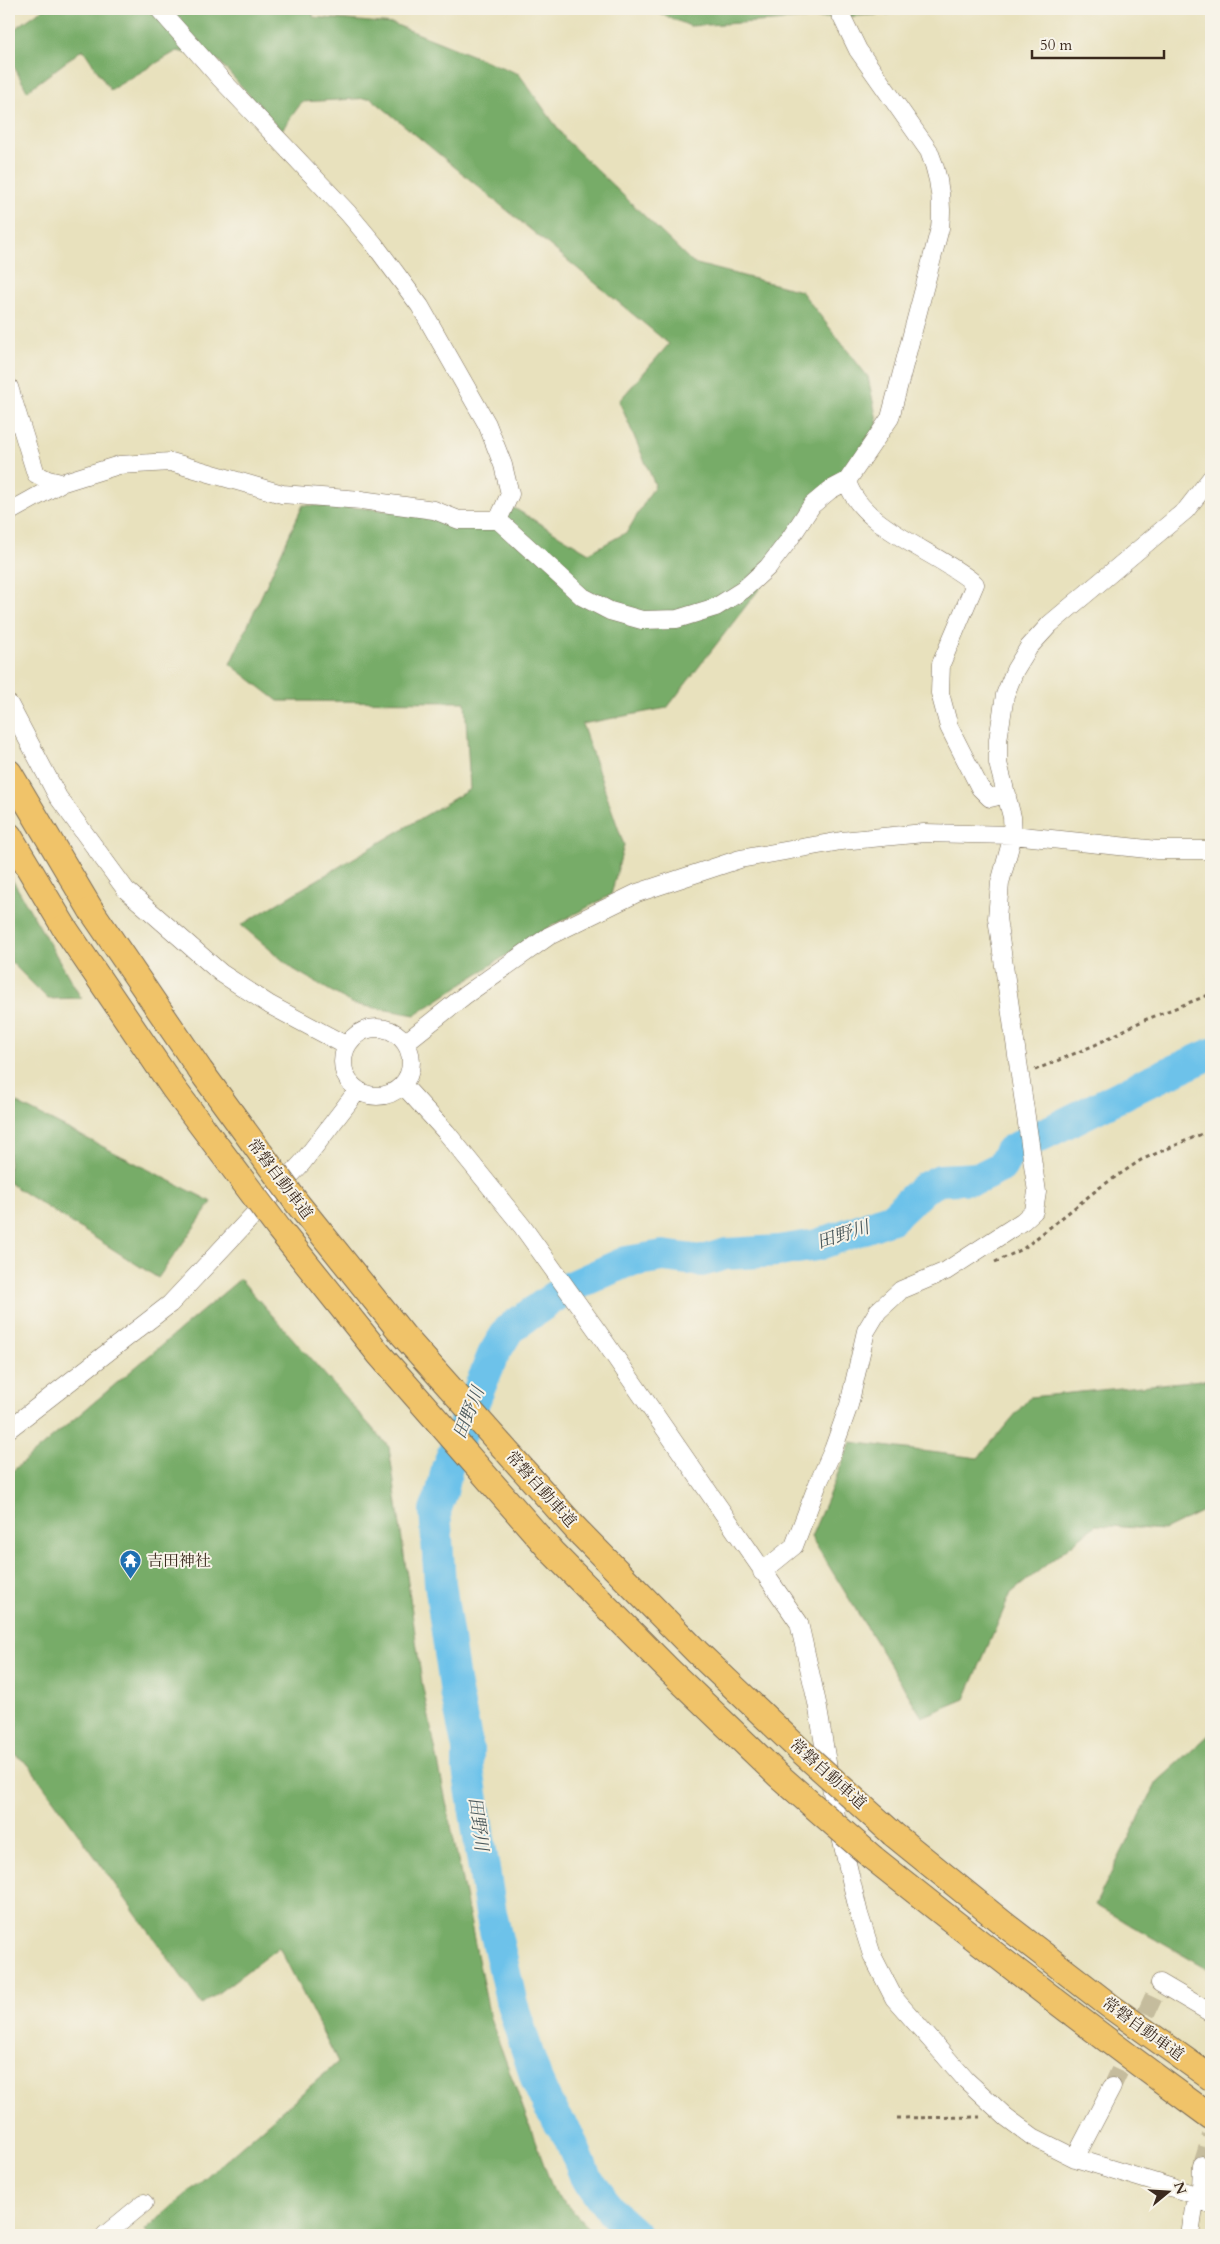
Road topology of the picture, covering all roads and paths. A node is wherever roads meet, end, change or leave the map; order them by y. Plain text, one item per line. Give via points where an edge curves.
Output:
1 (159, 9) edge
2 (838, 9) edge
3 (9, 387) edge
4 (1211, 478) edge
5 (846, 481) junction
6 (61, 483) junction
7 (9, 512) edge
8 (498, 520) junction
9 (9, 704) edge
10 (9, 772) edge
11 (1007, 794) junction
12 (9, 835) edge
13 (1013, 835) junction
14 (1211, 850) edge
15 (1211, 994) edge
16 (405, 1043) junction
17 (347, 1046) junction
18 (1020, 1076) junction
19 (402, 1085) junction
20 (358, 1090) junction
21 (1211, 1130) edge
22 (991, 1264) dead end
23 (9, 1429) edge
24 (762, 1572) junction
25 (1160, 1983) dead end
26 (1211, 2013) edge
27 (1211, 2078) edge
28 (1112, 2087) tunnel mouth
29 (1211, 2116) edge
30 (1006, 2117) junction
31 (897, 2118) dead end
32 (1075, 2158) junction
33 (1202, 2166) tunnel mouth
34 (1196, 2195) junction
35 (144, 2202) dead end
36 (1211, 2205) edge
37 (105, 2235) edge
38 (1190, 2235) edge

1 - 8 street via 348,213 420,306 487,424 503,465 510,494
2 - 5 street via 858,50 929,151 937,169 942,212 890,418
3 - 6 street via 36,474
4 - 11 street via 1186,510 1050,624 1029,647 1005,695 998,740 998,763
5 - 8 street via 812,505 790,540 743,590 716,607 677,619 642,620 610,611 583,598
5 - 11 street via 859,506 975,584 941,664 940,694 949,727 980,788 990,798
6 - 7 street
6 - 8 street via 119,465 171,462 282,494 434,510 460,520
9 - 17 street via 58,797 126,890 221,973 270,1005
10 - 27 highway, 常磐自動車道, bridge via 91,910 205,1078 297,1203 403,1335 576,1529 697,1652 894,1834 1110,2006
11 - 13 street
12 - 29 highway, 常磐自動車道, bridge via 64,927 174,1089 279,1229 379,1354 552,1552 778,1775 873,1858 1076,2018
13 - 14 street via 1157,850
13 - 16 street via 924,833 841,841 740,859 637,893 550,936 464,996
13 - 18 street via 1000,883 998,918
15 - 18 path
16 - 17 street via 390,1030 380,1028 361,1032
16 - 19 street via 411,1060 408,1078
17 - 20 street via 345,1075
18 - 24 street via 1037,1192 1034,1211 946,1271 901,1290 878,1311 866,1332 849,1406 794,1546
19 - 20 street via 395,1091 376,1096
19 - 24 street via 446,1132 535,1244
20 - 23 street via 302,1163 170,1304
21 - 22 path via 1141,1160 1099,1188 1023,1249
24 - 30 street via 798,1623 817,1704 836,1816 872,1955 894,1998 966,2080
25 - 26 street
28 - 32 street
30 - 31 path
30 - 32 street via 1033,2137
32 - 34 street
33 - 34 street via 1201,2189
34 - 36 street
34 - 38 street
35 - 37 street

